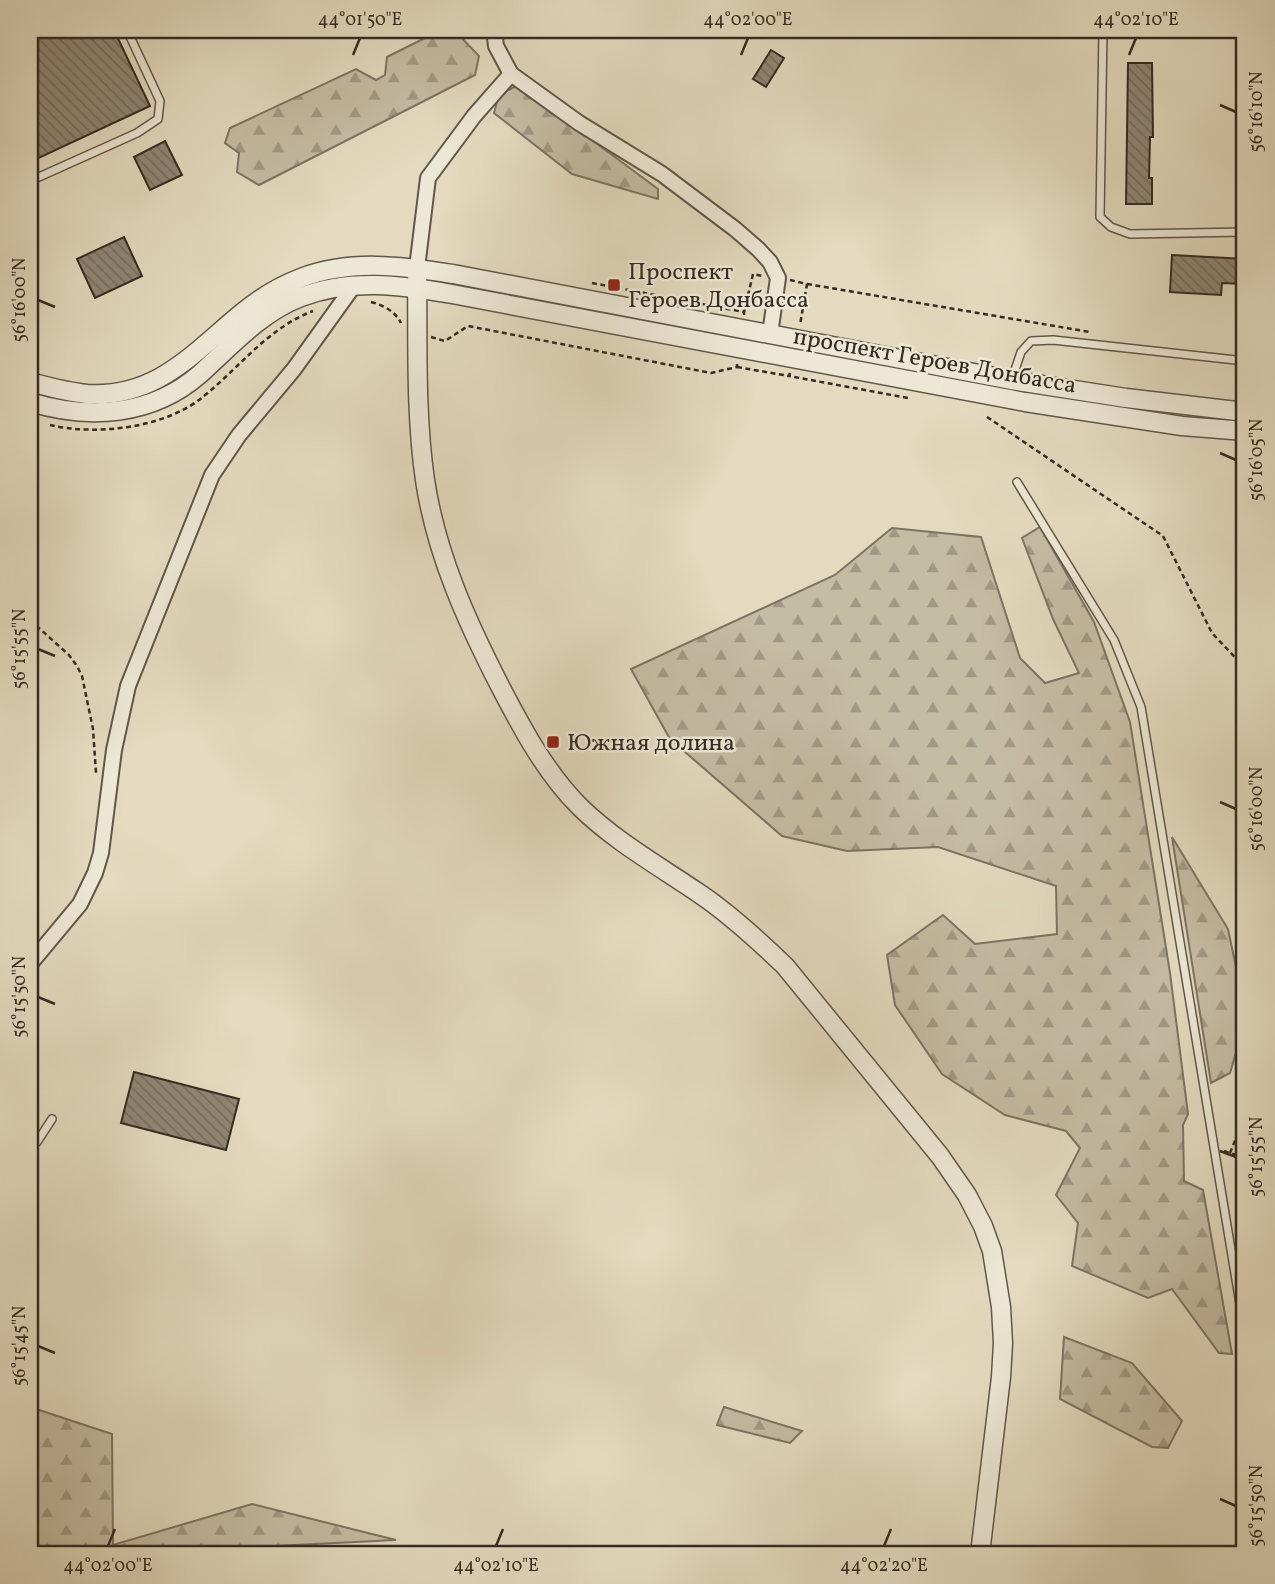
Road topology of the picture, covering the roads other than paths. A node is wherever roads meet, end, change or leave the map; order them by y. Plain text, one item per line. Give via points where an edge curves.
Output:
1 (127, 30) edge
2 (494, 30) edge
3 (1103, 30) edge
4 (511, 74) junction
5 (30, 181) edge
6 (1245, 232) edge
7 (417, 268) junction
8 (355, 284) junction
9 (417, 288) junction
10 (770, 334) junction
11 (1245, 361) edge
12 (1012, 380) junction
13 (30, 382) edge
14 (30, 402) edge
15 (1245, 412) edge
16 (1245, 431) edge
17 (1017, 482) dead end
18 (30, 964) edge
19 (52, 1119) dead end
20 (30, 1146) edge
21 (1245, 1334) edge
22 (980, 1554) edge

1 - 5 lane via 160,101 158,118 137,133
2 - 4 street via 496,46
3 - 6 lane via 1100,217 1130,234
4 - 7 street via 428,178
4 - 10 street via 662,174 758,249 778,278
7 - 9 street
7 - 10 street, проспект Героев Донбасса
7 - 13 street, проспект Героев Донбасса via 359,266 302,277 272,292 189,359 144,385 88,394
8 - 9 street, проспект Героев Донбасса
8 - 14 street, проспект Героев Донбасса via 298,298 271,312 197,377 152,403 97,413
8 - 18 street via 212,475 128,686 94,873 80,904
9 - 16 street, проспект Героев Донбасса via 738,358 1182,426
9 - 22 street via 420,436 439,544 481,648 538,752 580,807 612,835 726,913 785,966 940,1156 983,1226 997,1279 1003,1343
10 - 12 street, проспект Героев Донбасса
11 - 12 lane via 1031,341 1021,352
12 - 15 street, проспект Героев Донбасса
17 - 21 lane via 1114,640 1141,707
19 - 20 lane

